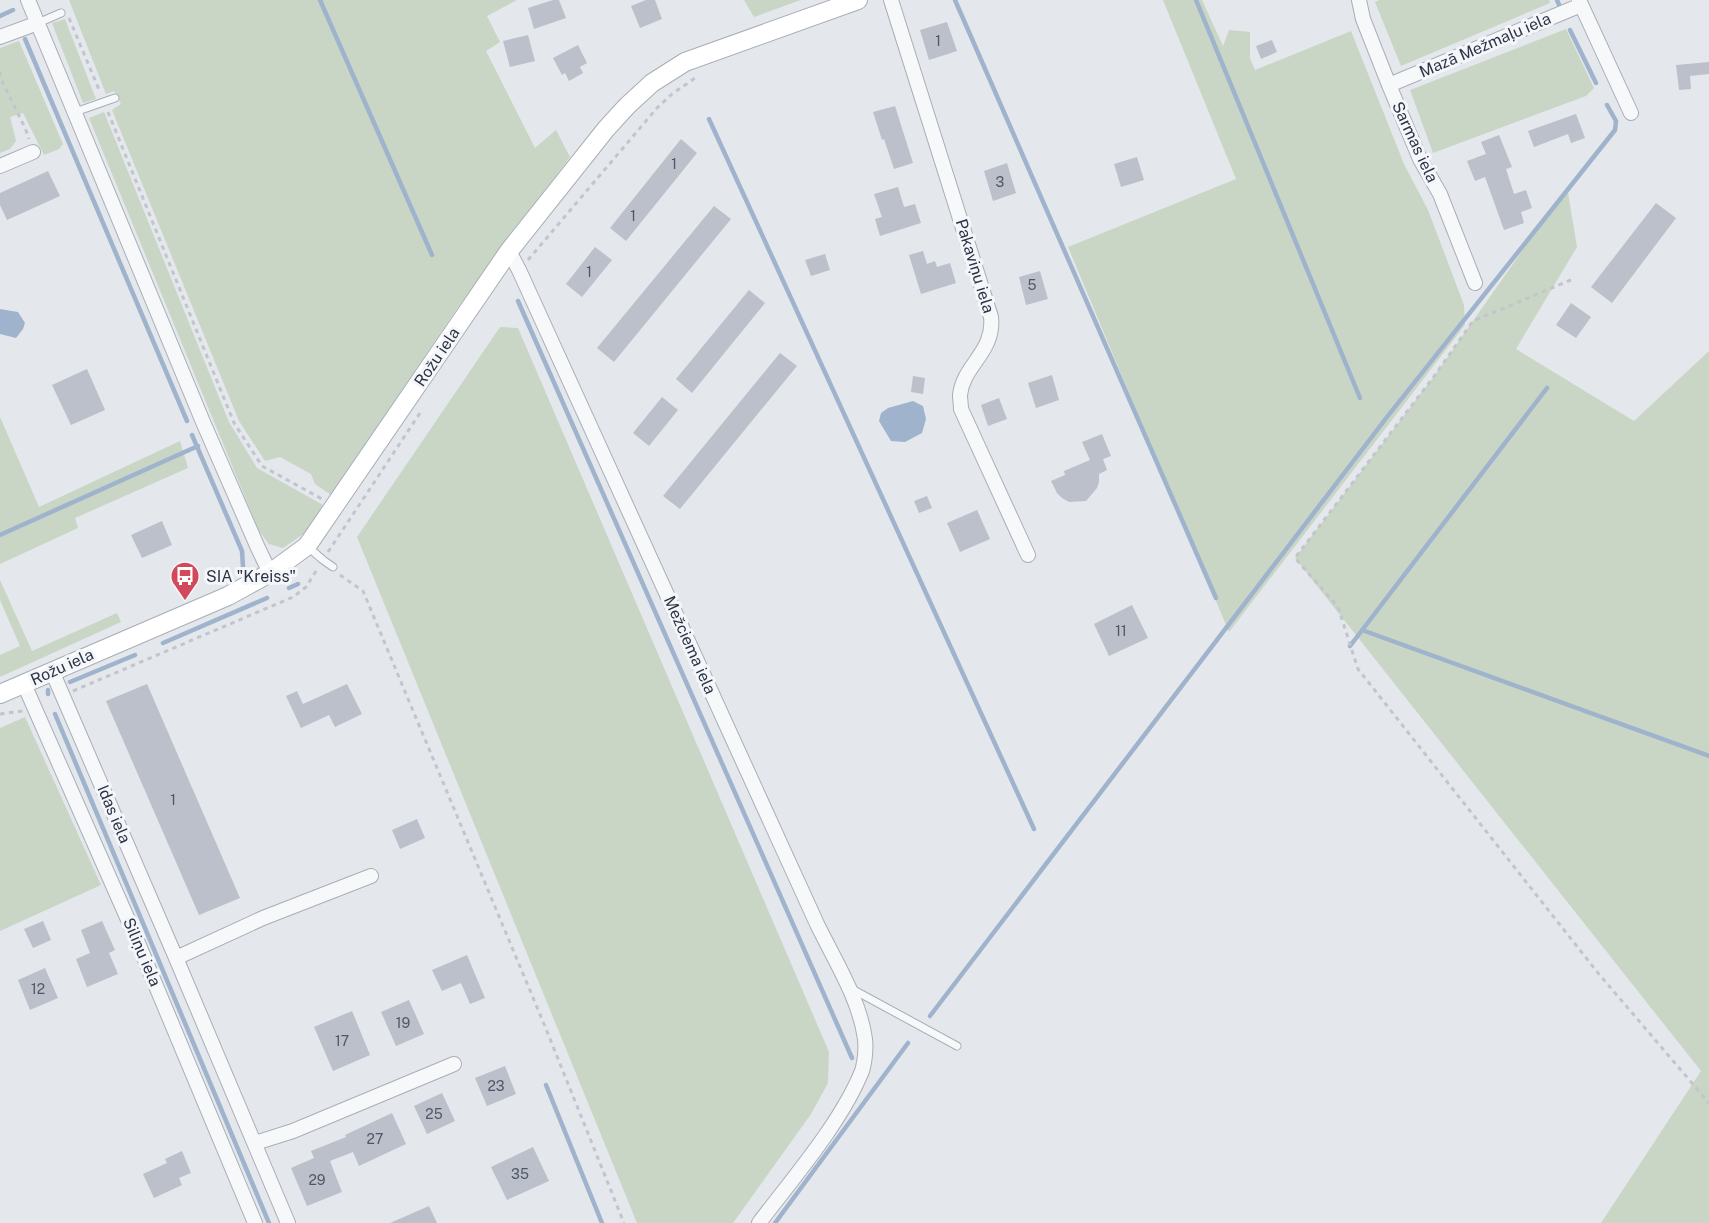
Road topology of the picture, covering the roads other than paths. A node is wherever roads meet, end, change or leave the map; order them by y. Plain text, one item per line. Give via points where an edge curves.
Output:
1 (28, 0) edge
2 (858, 0) edge
3 (891, 0) edge
4 (1359, 0) edge
5 (1580, 3) edge
6 (64, 13) road end
7 (38, 23) junction
8 (0, 37) edge
9 (1389, 85) junction
10 (115, 98) dead end
11 (75, 112) junction
12 (1631, 113) dead end
13 (33, 152) road end
14 (0, 166) edge
15 (509, 251) junction
16 (1475, 283) dead end
17 (308, 546) junction
18 (1028, 555) dead end
19 (333, 567) road end
20 (270, 573) junction
21 (52, 671) junction
22 (24, 684) junction
23 (0, 694) edge
24 (371, 876) dead end
25 (176, 958) junction
26 (847, 987) junction
27 (957, 1046) dead end
28 (454, 1064) dead end
29 (255, 1143) junction
30 (255, 1223) edge
31 (288, 1223) edge
32 (759, 1223) edge

1 - 7 street
2 - 15 street, Rožu iela via 685,62 652,83 606,129
3 - 18 street, Pakaviņu iela via 991,317 989,341 964,381 961,409
4 - 9 street, Sarmas iela
5 - 9 street, Mazā Mežmaļu iela
5 - 12 street
6 - 7 lane
7 - 8 street
7 - 11 street
9 - 16 street, Sarmas iela via 1420,159 1440,194
10 - 11 lane
11 - 20 street
13 - 14 street
15 - 17 street, Rožu iela
15 - 26 street, Mežciema iela
17 - 19 lane
17 - 20 street, Rožu iela
20 - 21 street, Rožu iela via 228,596
21 - 22 street, Rožu iela
21 - 25 street, Idas iela
22 - 23 street, Rožu iela
22 - 30 street, Siliņu iela
24 - 25 street via 263,918
25 - 29 street, Idas iela
26 - 27 lane
26 - 32 street, Mežciema iela via 865,1040 863,1068 828,1131
28 - 29 street
29 - 31 street, Idas iela

